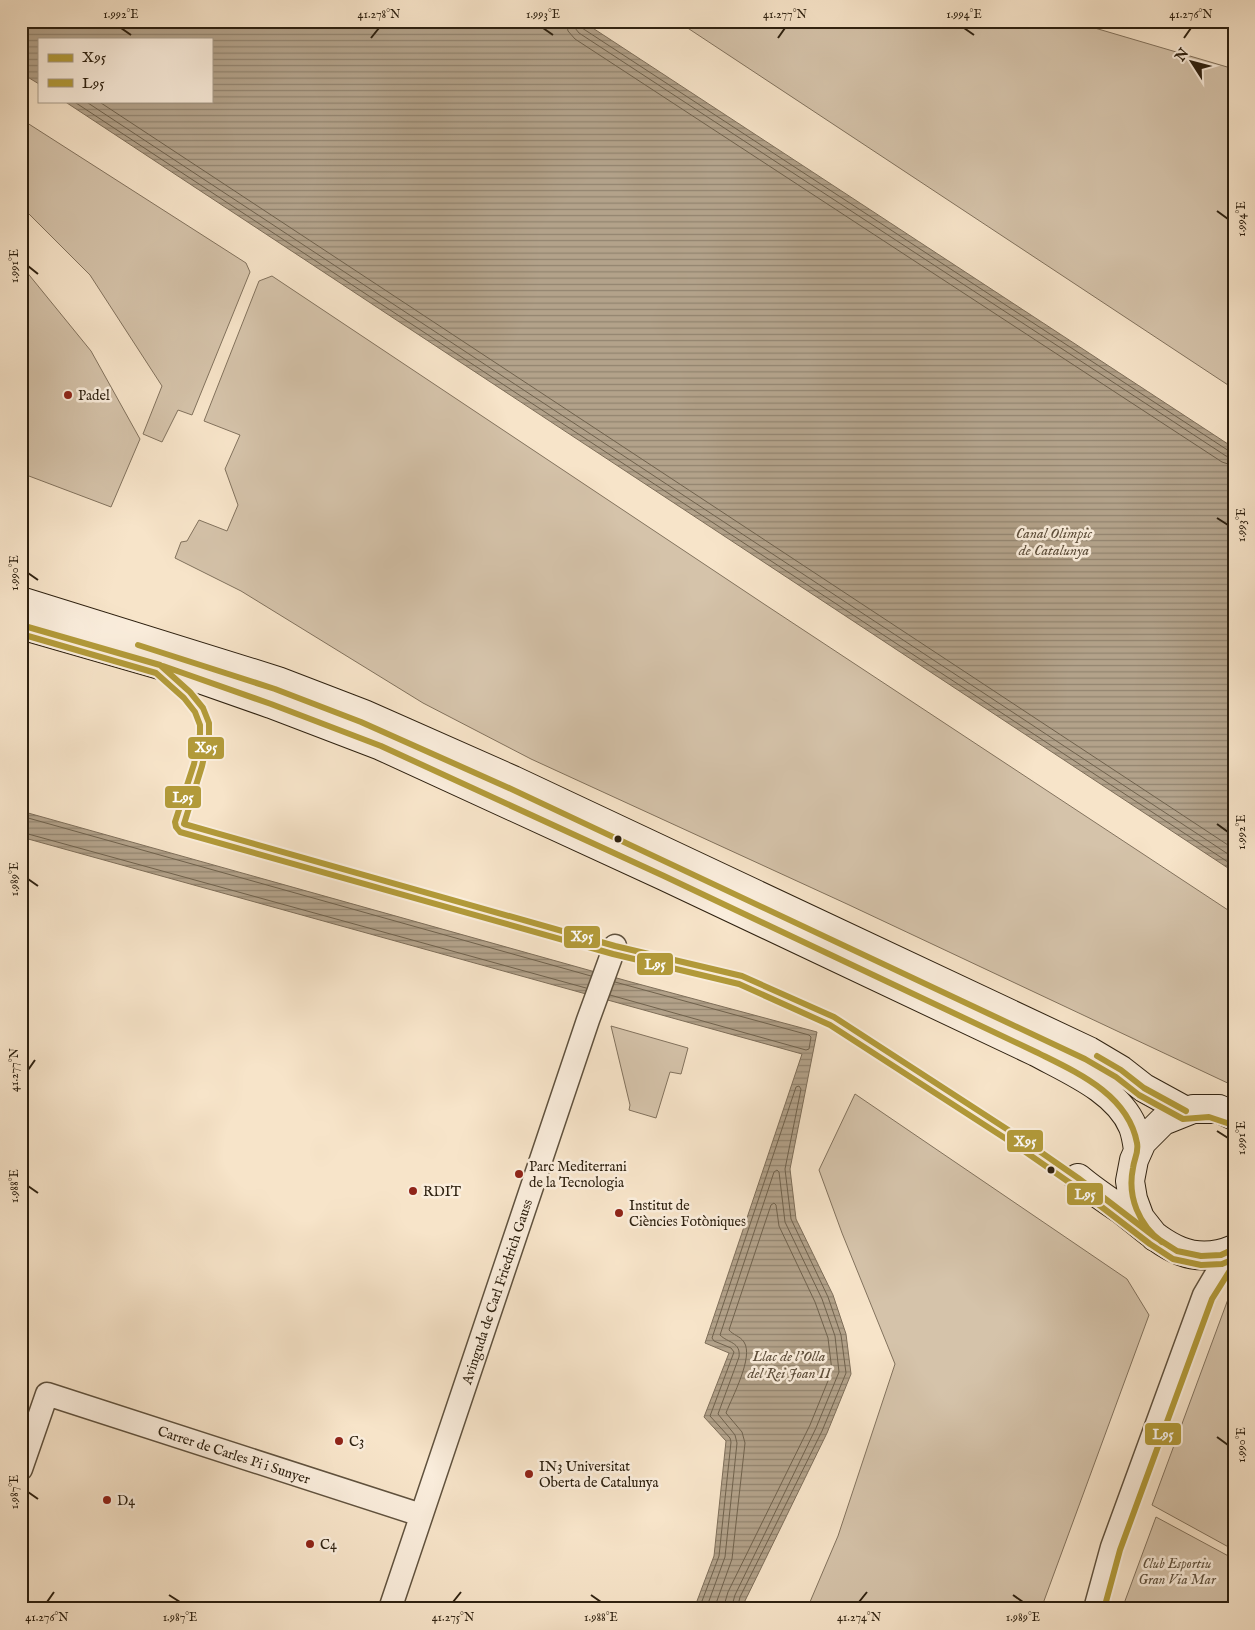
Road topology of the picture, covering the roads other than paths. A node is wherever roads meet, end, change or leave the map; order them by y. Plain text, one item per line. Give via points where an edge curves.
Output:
1 (21, 601) edge
2 (21, 625) edge
3 (612, 953) dead end
4 (1186, 1111) junction
5 (1234, 1116) edge
6 (1136, 1160) junction
7 (1155, 1238) junction
8 (1234, 1249) edge
9 (1185, 1253) junction
10 (1204, 1295) junction
11 (21, 1469) edge
12 (422, 1515) junction
13 (390, 1609) edge
14 (1095, 1609) edge

1 - 4 street via 278,681 418,738 1089,1051 1144,1088
2 - 6 street via 160,666 362,739 655,872 1036,1052 1091,1081 1124,1112 1133,1127
3 - 12 street, Avinguda de Carl Friedrich Gauss
4 - 5 street via 1193,1108 1219,1109
4 - 6 street via 1163,1121 1142,1142
6 - 7 street via 1130,1181 1133,1199 1140,1218
6 - 7 street via 1123,1179 1112,1185 1078,1178
7 - 9 street
8 - 9 street via 1221,1255
8 - 10 street
9 - 10 street via 1201,1274
10 - 14 street via 1112,1547
11 - 12 street, Carrer de Carles Pi i Sunyer via 47,1394
12 - 13 street, Avinguda de Carl Friedrich Gauss

